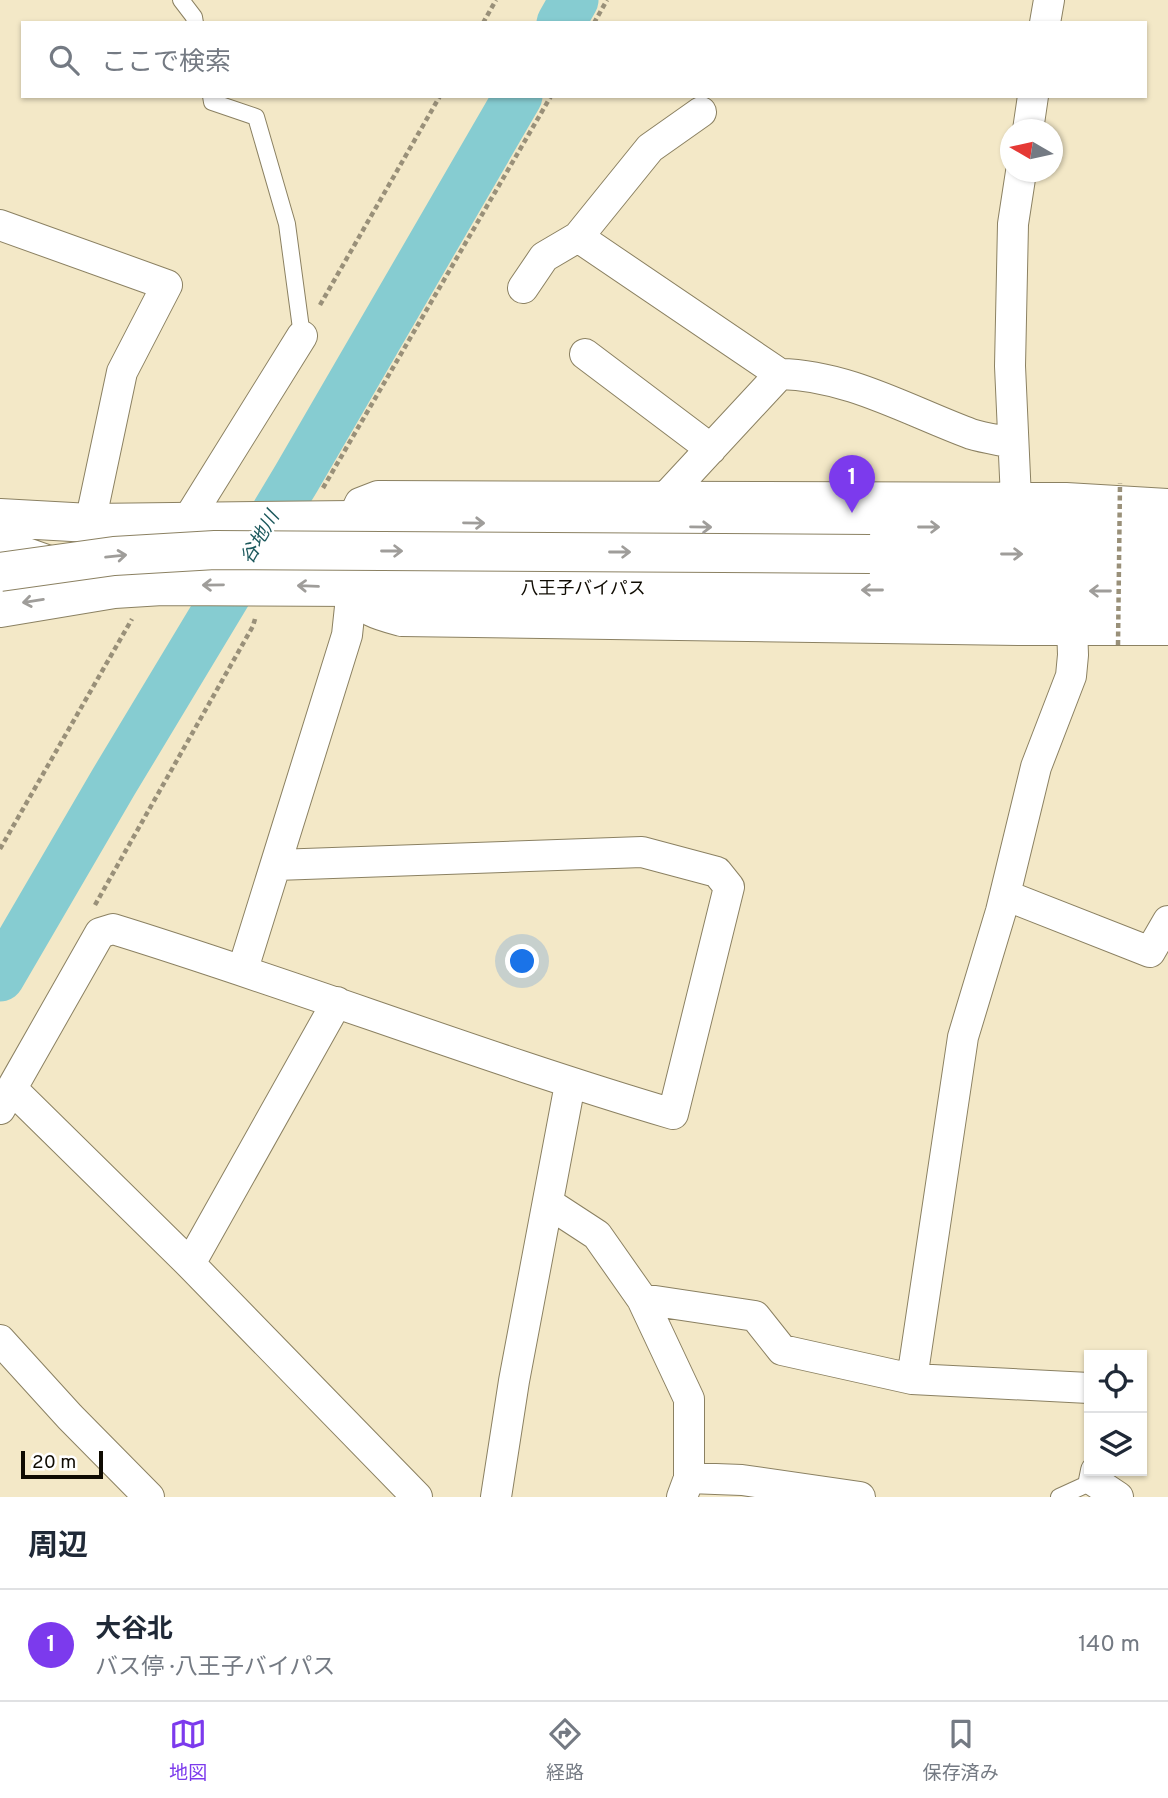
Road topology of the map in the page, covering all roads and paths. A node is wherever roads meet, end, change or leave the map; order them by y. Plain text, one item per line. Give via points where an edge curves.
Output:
1 (181, 0) edge
2 (496, 0) edge
3 (607, 0) edge
4 (1049, 0) edge
5 (195, 21) edge
6 (483, 21) edge
7 (595, 21) edge
8 (1045, 21) edge
9 (211, 98) edge
10 (439, 98) edge
11 (550, 98) edge
12 (1033, 98) edge
13 (701, 111) dead end
14 (1030, 119) edge
15 (1019, 182) edge
16 (0, 225) edge
17 (578, 237) junction
18 (523, 288) dead end
19 (302, 336) junction
20 (585, 354) dead end
21 (780, 374) junction
22 (1013, 443) junction
23 (711, 449) junction
24 (1120, 483) dead end
25 (665, 498) junction
26 (1016, 499) junction
27 (1168, 504) edge
28 (1065, 512) junction
29 (0, 518) edge
30 (352, 520) junction
31 (192, 521) junction
32 (307, 521) junction
33 (90, 523) junction
34 (1168, 533) edge
35 (0, 548) edge
36 (1168, 555) edge
37 (0, 572) edge
38 (264, 585) junction
39 (141, 587) junction
40 (352, 587) junction
41 (1168, 591) edge
42 (0, 608) edge
43 (1072, 625) junction
44 (1168, 626) edge
45 (1118, 645) dead end
46 (0, 849) edge
47 (276, 865) junction
48 (1005, 895) junction
49 (89, 916) dead end
50 (1168, 921) edge
51 (243, 969) junction
52 (337, 1003) junction
53 (570, 1083) junction
54 (6, 1099) edge
55 (548, 1203) junction
56 (190, 1264) junction
57 (642, 1299) junction
58 (0, 1340) edge
59 (912, 1379) junction
60 (1084, 1388) edge
61 (1103, 1483) edge
62 (686, 1487) edge
63 (149, 1497) edge
64 (417, 1497) edge
65 (496, 1497) edge
66 (860, 1497) edge
67 (1059, 1497) edge

1 - 5 lane
2 - 6 path
3 - 7 path
4 - 8 street
9 - 19 lane via 256,117 287,224
10 - 19 path
11 - 32 path
12 - 14 street
13 - 17 street via 650,148
15 - 22 street via 1013,224
16 - 33 street via 167,285 122,372
17 - 18 street via 544,257
17 - 21 street
19 - 31 street
20 - 23 street
21 - 22 street via 806,374 887,399 974,435
21 - 23 street
22 - 26 street
23 - 25 street
24 - 45 path, bridge
25 - 26 street
25 - 30 street via 378,496 360,503
26 - 28 street
27 - 28 street
30 -> 28 main road via 715,527
28 - 34 main road
29 - 33 main road
30 - 32 main road
30 - 40 street
31 - 32 main road
31 - 33 main road
35 - 39 main road
37 -> 36 main road, 八王子バイパス, bridge via 114,556 215,550
38 -> 39 main road, 八王子バイパス
40 -> 38 main road, 八王子バイパス
38 - 49 path via 253,626
39 -> 42 main road, 八王子バイパス
39 - 46 path via 128,624
41 -> 40 main road, 八王子バイパス
40 - 43 main road via 362,601 402,617
40 - 47 street via 347,635
43 - 44 main road
43 - 48 street via 1071,676 1036,767
47 - 51 street
47 - 53 street via 642,852 717,872 729,887 673,1114
48 - 50 street via 1150,953
48 - 59 street via 963,1037
51 - 52 street
51 - 54 street via 113,929 100,933
52 - 53 street
52 - 56 street
53 - 55 street
54 - 56 street
55 - 57 street via 597,1235
55 - 65 street
56 - 64 street
57 - 59 street via 755,1316 782,1350
57 - 62 street via 689,1399
58 - 63 street
59 - 60 street
61 - 67 lane
62 - 66 street via 742,1480

